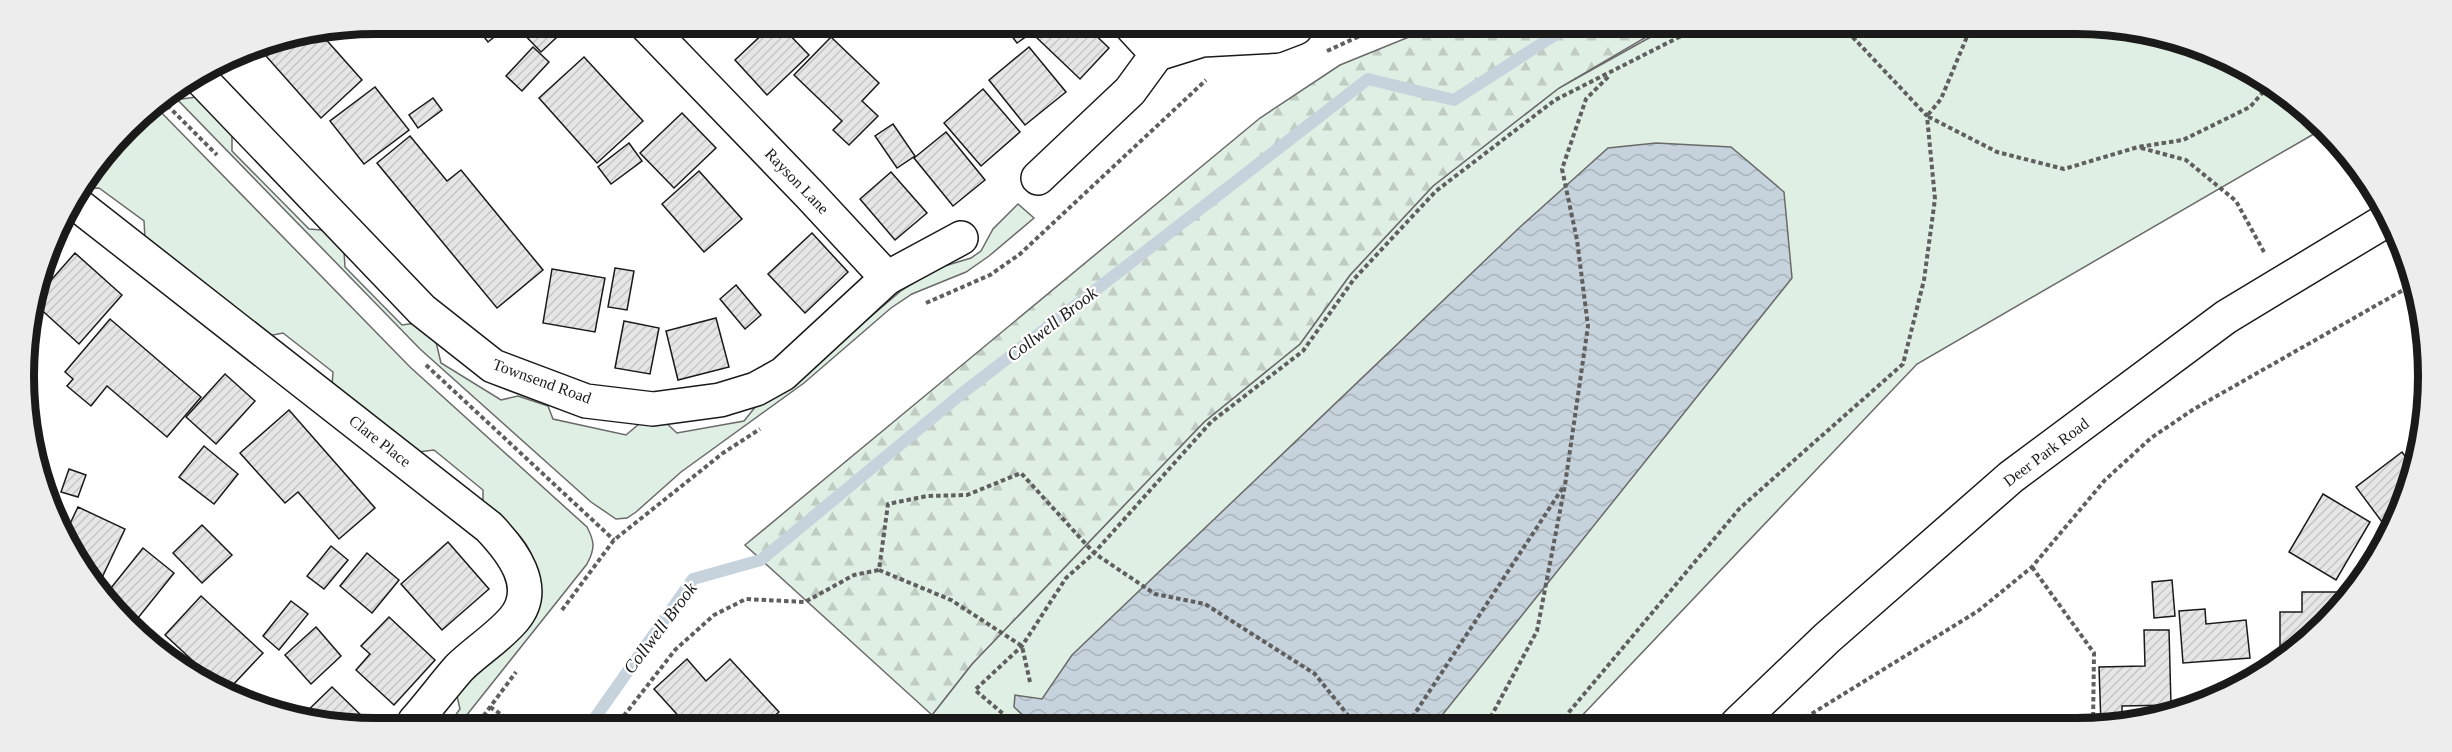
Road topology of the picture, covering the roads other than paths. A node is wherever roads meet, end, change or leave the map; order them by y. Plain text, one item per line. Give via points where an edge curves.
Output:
1 (655, 34) edge
2 (1138, 34) edge
3 (1280, 34) edge
4 (1157, 54) junction
5 (203, 81) edge
6 (1038, 178) dead end
7 (79, 206) edge
8 (2381, 223) edge
9 (961, 238) dead end
10 (887, 278) junction
11 (418, 718) edge
12 (1743, 718) edge

1 - 10 street, Rayson Lane
2 - 4 street
3 - 4 street via 1202,40
4 - 6 street via 1130,91
5 - 10 street, Townsend Road via 422,310 493,366 586,401 653,409 720,400 756,388 783,374
7 - 11 street, Clare Place via 489,527 512,551 524,585 516,617 460,668
8 - 12 street, Deer Park Road via 2226,317 2011,477 1827,638
9 - 10 street

